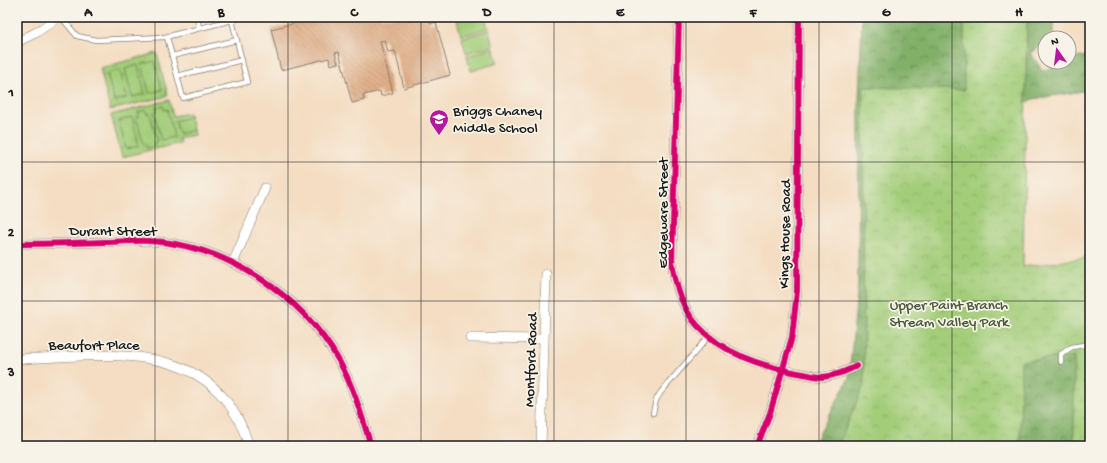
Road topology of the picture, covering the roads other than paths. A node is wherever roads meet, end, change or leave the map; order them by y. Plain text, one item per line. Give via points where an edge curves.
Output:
1 (58, 17) edge
2 (61, 17) edge
3 (197, 17) edge
4 (242, 17) edge
5 (679, 17) edge
6 (799, 17) edge
7 (232, 20) junction
8 (199, 28) junction
9 (167, 37) junction
10 (237, 40) junction
11 (17, 42) edge
12 (172, 56) junction
13 (242, 60) junction
14 (177, 76) junction
15 (265, 188) dead end
16 (17, 244) edge
17 (233, 263) junction
18 (546, 274) dead end
19 (709, 336) junction
20 (470, 338) dead end
21 (544, 340) junction
22 (1090, 344) edge
23 (17, 358) edge
24 (1061, 362) dead end
25 (857, 366) dead end
26 (783, 370) junction
27 (653, 413) dead end
28 (249, 446) edge
29 (371, 446) edge
30 (541, 446) edge
31 (757, 446) edge

1 - 11 street
2 - 9 lane via 78,36 84,38 96,40
3 - 8 lane
4 - 7 lane
5 - 19 street, Edgeware Street via 672,261 674,278 682,302 697,325
6 - 26 street, Kings House Road via 797,291 792,337
7 - 8 lane
7 - 10 lane
8 - 9 lane
9 - 12 lane
10 - 12 lane
10 - 13 lane
12 - 14 lane
13 - 14 lane
13 - 14 lane via 247,82 183,98
15 - 17 street
16 - 17 street, Durant Street via 151,241 190,248
17 - 29 street, Durant Street via 266,282 292,302 319,331 339,361 354,394
18 - 21 street, Montford Road
19 - 26 street, Edgeware Street via 720,346 743,358
19 - 27 lane via 661,392
20 - 21 street
21 - 30 street, Montford Road
22 - 24 lane via 1072,347 1061,354
23 - 28 street, Beaufort Place via 134,356 178,366 214,387 244,429
25 - 26 street, Edgeware Street via 821,377
26 - 31 street, Kings House Road

